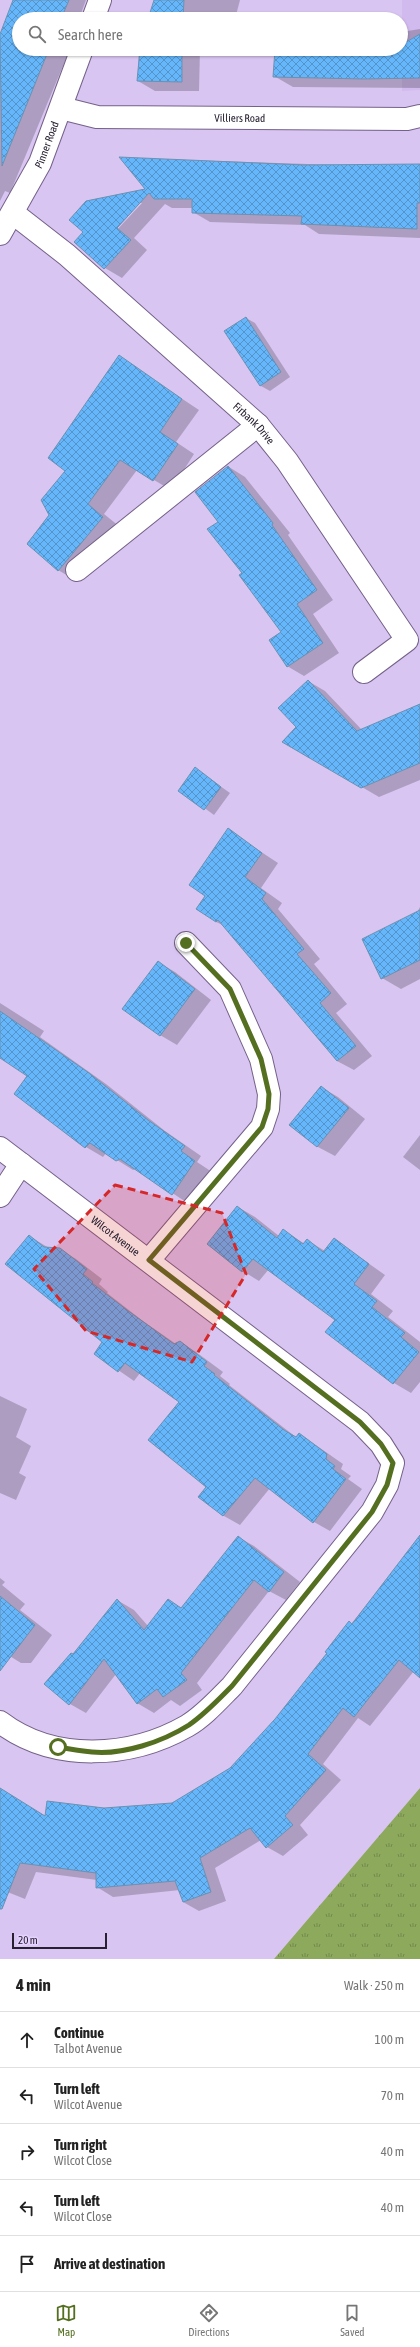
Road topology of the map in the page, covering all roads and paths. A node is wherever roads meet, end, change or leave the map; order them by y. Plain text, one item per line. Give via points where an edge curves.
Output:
1 (100, 0) edge
2 (96, 12) edge
3 (80, 56) edge
4 (61, 108) junction
5 (420, 116) edge
6 (13, 214) junction
7 (0, 234) edge
8 (258, 425) junction
9 (77, 570) dead end
10 (364, 672) dead end
11 (186, 943) dead end
12 (0, 1148) edge
13 (21, 1164) junction
14 (0, 1196) edge
15 (149, 1260) junction
16 (0, 1722) edge

1 - 2 street
3 - 4 street, Pinner Road
4 - 5 street, Villiers Road via 97,117 407,119
4 - 6 street, Pinner Road via 40,163
6 - 7 street, Pinner Road
6 - 8 street, Firbank Drive via 67,255
8 - 9 street
8 - 10 street, Firbank Drive via 287,462 407,640
11 - 15 street via 230,989 261,1059 269,1094 268,1109 262,1127
12 - 13 street, Wilcot Avenue
13 - 14 street
13 - 15 street, Wilcot Avenue
15 - 16 street, Wilcot Avenue via 360,1422 381,1444 393,1463 387,1485 372,1512 232,1686 188,1725 162,1739 125,1750 93,1752 31,1740

